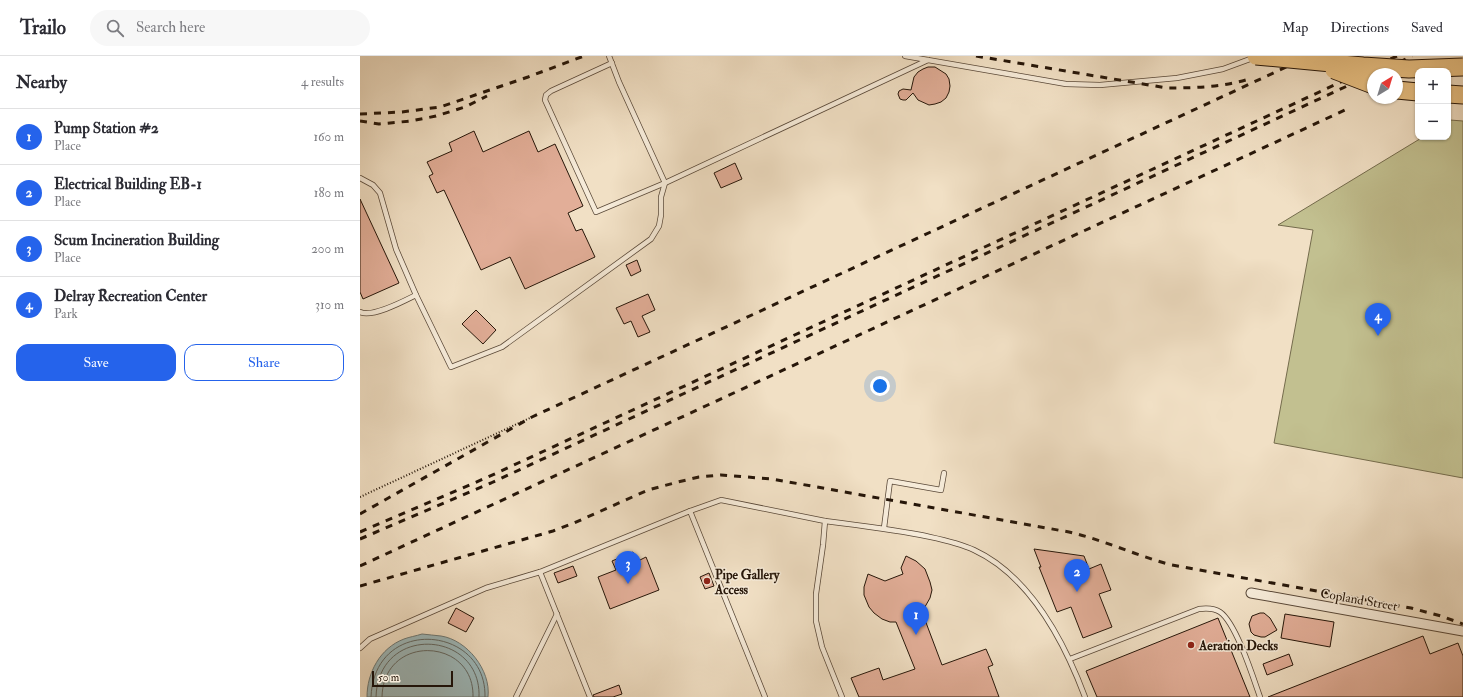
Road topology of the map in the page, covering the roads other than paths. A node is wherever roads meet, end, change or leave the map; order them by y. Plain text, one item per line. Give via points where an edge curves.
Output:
1 (609, 56) edge
2 (905, 56) edge
3 (1257, 56) edge
4 (928, 60) junction
5 (1315, 62) junction
6 (612, 63) junction
7 (1463, 67) edge
8 (1367, 83) edge
9 (1403, 91) edge
10 (1415, 92) edge
11 (1451, 94) edge
12 (1463, 95) edge
13 (360, 178) edge
14 (665, 183) junction
15 (416, 295) junction
16 (360, 312) edge
17 (944, 473) dead end
18 (690, 511) junction
19 (825, 521) junction
20 (884, 528) junction
21 (540, 572) junction
22 (1251, 593) dead end
23 (557, 614) junction
24 (1463, 631) edge
25 (360, 648) edge
26 (1070, 659) junction
27 (516, 697) edge
28 (590, 697) edge
29 (765, 697) edge
30 (842, 697) edge
31 (1085, 697) edge
32 (1260, 697) edge

1 - 6 lane
2 - 4 lane
3 - 4 lane via 1223,69 1177,78 1100,85 1066,84
3 - 5 highway, bridge
4 - 14 lane
5 - 7 highway, bridge via 1408,69
5 - 8 highway, bridge
6 - 14 lane
6 - 14 lane via 551,91 545,100 548,107 596,212
9 - 10 highway
11 - 12 highway
13 - 15 lane via 373,185 380,193 396,249
14 - 15 lane via 660,197 662,215 651,239 502,347 451,367
15 - 16 lane via 377,312
17 - 20 lane via 941,490 890,481
18 - 19 lane via 721,500
18 - 21 lane
18 - 29 lane
19 - 20 lane
19 - 30 lane via 816,594 816,622 822,647
20 - 26 lane via 949,541 974,550 1000,565 1024,589 1053,626
21 - 23 lane
21 - 25 lane via 486,588 370,639
22 - 24 street, Copland Street
23 - 27 lane
23 - 28 lane
26 - 31 lane
26 - 32 lane via 1199,609 1212,609 1219,611 1228,620

